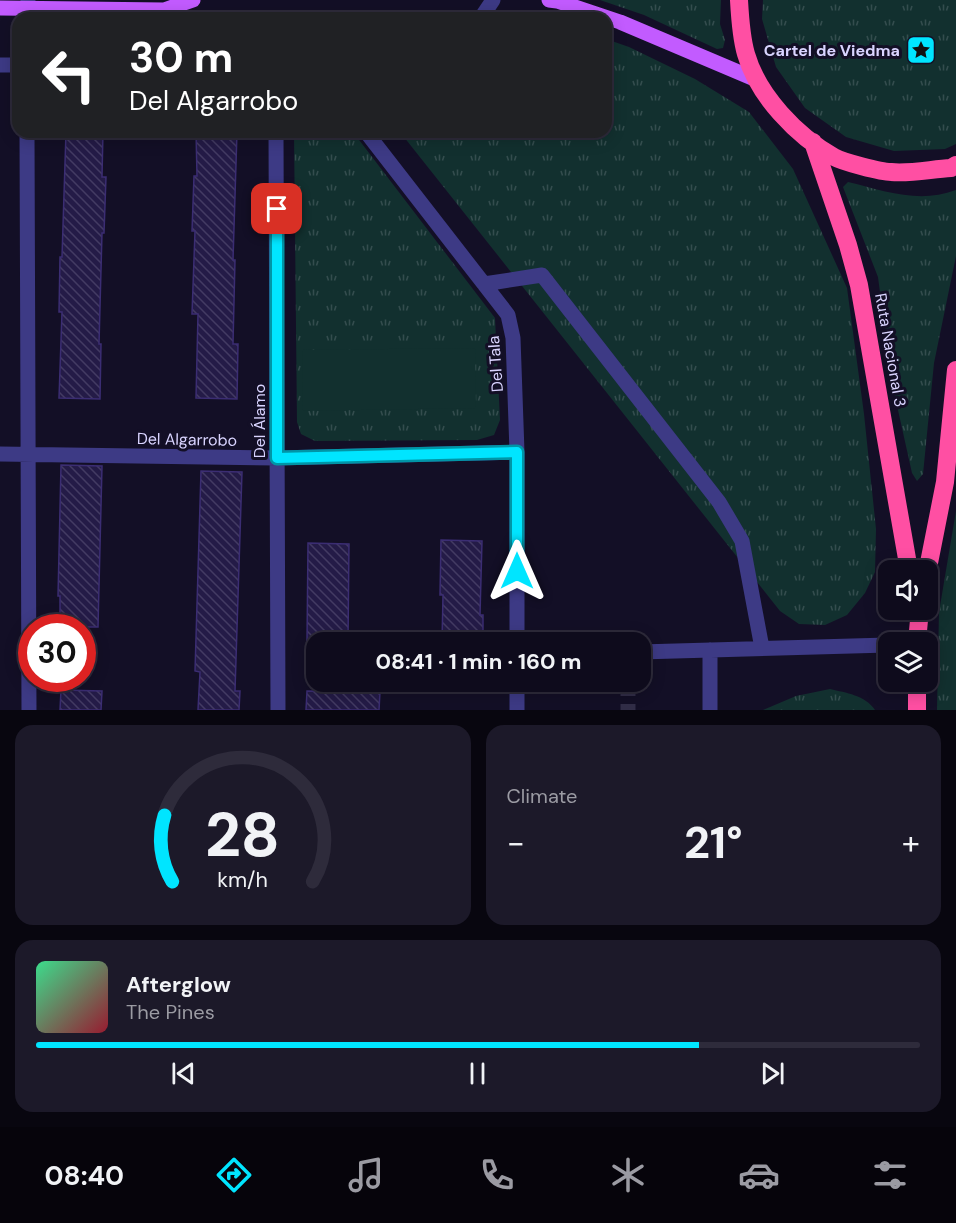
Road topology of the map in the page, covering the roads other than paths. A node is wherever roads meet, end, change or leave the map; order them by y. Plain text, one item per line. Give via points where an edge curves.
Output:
1 (193, 0) edge
2 (549, 0) edge
3 (558, 0) edge
4 (739, 0) edge
5 (0, 8) edge
6 (27, 9) edge
7 (592, 12) edge
8 (612, 19) edge
9 (757, 80) junction
10 (27, 138) edge
11 (276, 138) edge
12 (371, 138) edge
13 (813, 142) junction
14 (956, 165) edge
15 (484, 285) junction
16 (956, 370) edge
17 (517, 452) junction
18 (0, 454) edge
19 (28, 454) junction
20 (277, 458) junction
21 (907, 560) edge
22 (930, 560) edge
23 (517, 632) edge
24 (878, 645) edge
25 (762, 648) junction
26 (711, 650) junction
27 (651, 652) edge
28 (517, 692) edge
29 (917, 692) edge
30 (29, 710) edge
31 (278, 710) edge
32 (517, 710) edge
33 (710, 710) edge
34 (917, 710) edge

1 - 6 main road via 164,10
2 - 3 main road
3 - 7 main road
4 - 9 highway via 746,55
5 - 6 main road
8 - 9 main road
9 - 13 highway via 771,101
10 - 19 street
11 - 20 street, Del Álamo
12 - 15 street, Del Tala
13 - 14 highway via 836,158 891,172
13 - 21 highway, Ruta Nacional 3 via 859,285
15 - 17 street, Del Tala via 508,315 513,338
15 - 25 street via 542,275 719,502 742,541
16 - 22 highway via 945,482
17 - 20 street, Del Algarrobo
17 - 23 street, Del Tala
18 - 19 street, Del Algarrobo
19 - 20 street, Del Algarrobo
19 - 30 street
20 - 31 street, Del Álamo
24 - 25 street
25 - 26 street
26 - 27 street
26 - 33 street
28 - 32 street
29 - 34 highway

